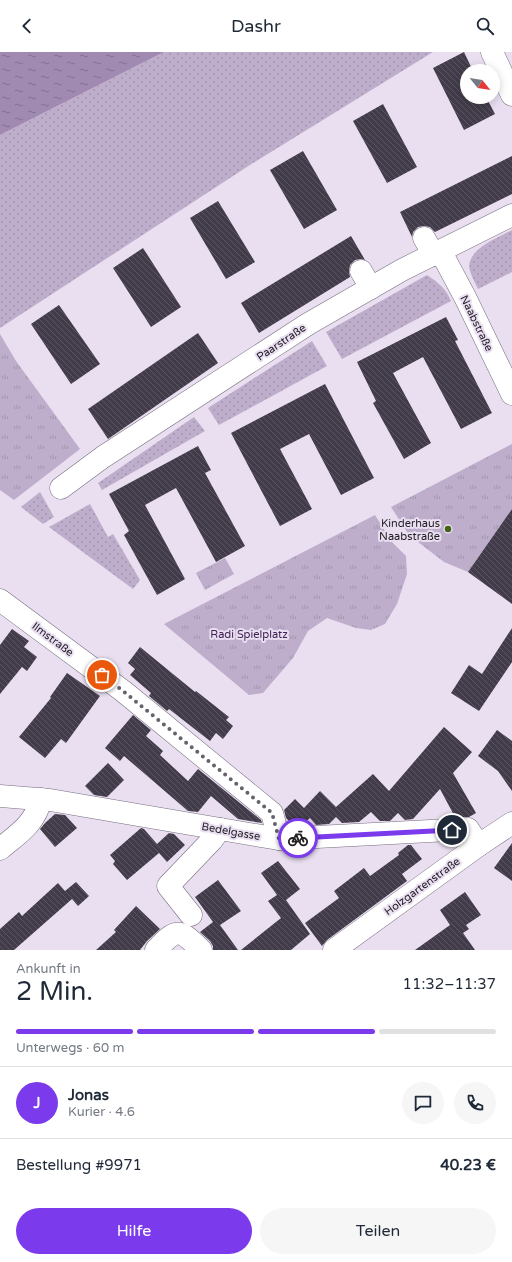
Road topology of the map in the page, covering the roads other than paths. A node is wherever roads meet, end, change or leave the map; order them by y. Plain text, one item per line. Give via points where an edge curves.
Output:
1 (499, 54) edge
2 (512, 95) edge
3 (512, 215) edge
4 (433, 248) junction
5 (512, 394) edge
6 (61, 488) dead end
7 (0, 600) edge
8 (0, 796) edge
9 (41, 799) junction
10 (512, 823) edge
11 (220, 829) junction
12 (279, 839) junction
13 (479, 845) junction
14 (0, 849) edge
15 (191, 914) dead end
16 (156, 950) edge
17 (201, 950) edge
18 (334, 950) edge

1 - 2 street
3 - 4 street, Paarstraße
4 - 5 street, Naabstraße via 465,297
4 - 6 street, Paarstraße via 402,270 366,279 308,324 215,375
7 - 12 street, Ilmstraße via 123,691 272,813
8 - 9 street, Bedelgasse
9 - 11 street, Bedelgasse
9 - 14 street via 39,810 29,824
10 - 13 street, Holzgartenstraße
11 - 12 street, Bedelgasse
11 - 15 street via 168,886
12 - 13 street, Bedelgasse via 468,829
13 - 18 street, Holzgartenstraße
16 - 17 street via 172,934 178,933 185,935

